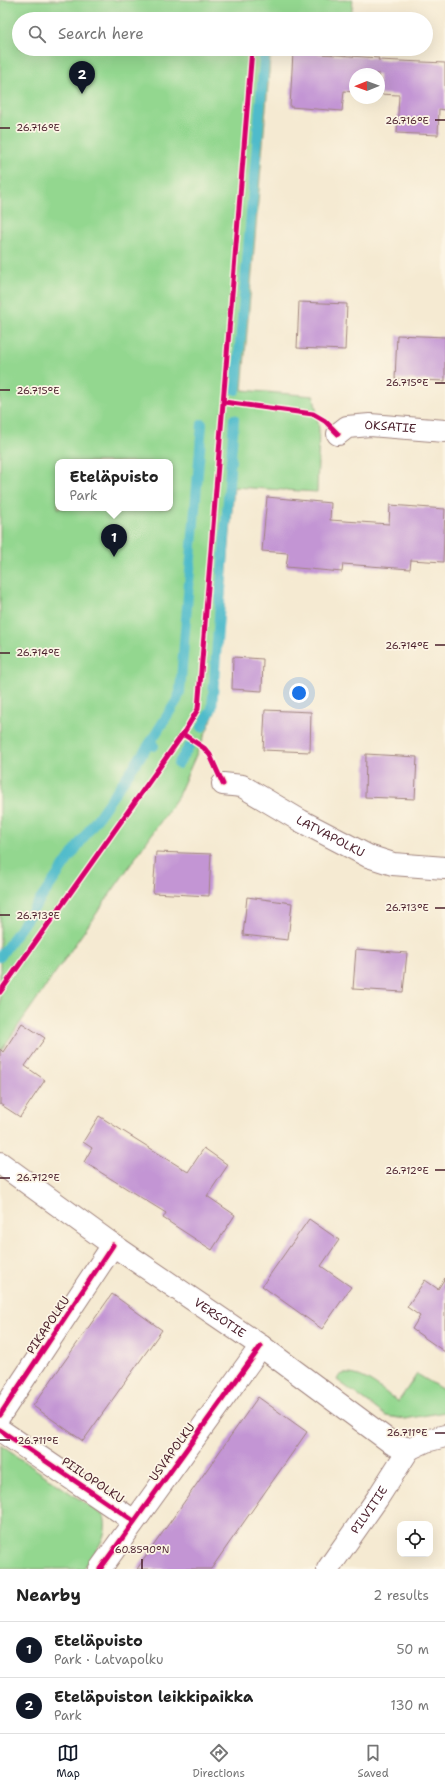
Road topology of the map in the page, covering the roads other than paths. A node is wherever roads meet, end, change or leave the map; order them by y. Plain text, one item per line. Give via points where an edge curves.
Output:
1 (445, 431) edge
2 (338, 434) dead end
3 (223, 784) dead end
4 (445, 868) edge
5 (0, 1163) edge
6 (114, 1245) junction
7 (260, 1346) junction
8 (0, 1415) edge
9 (0, 1430) edge
10 (445, 1436) edge
11 (409, 1449) junction
12 (134, 1521) junction
13 (100, 1569) edge
14 (328, 1569) edge

1 - 2 street, OKSATIE via 363,426 347,427
3 - 4 street, LATVAPOLKU via 242,786 368,856 393,864
5 - 6 street, VERSOTIE
6 - 7 street, VERSOTIE
6 - 8 street, PIKAPOLKU
7 - 11 street, VERSOTIE via 393,1444
7 - 12 street, USVAPOLKU
9 - 12 street, PIILOPOLKU
10 - 11 street
11 - 14 street, PILVITIE
12 - 13 street, USVAPOLKU

